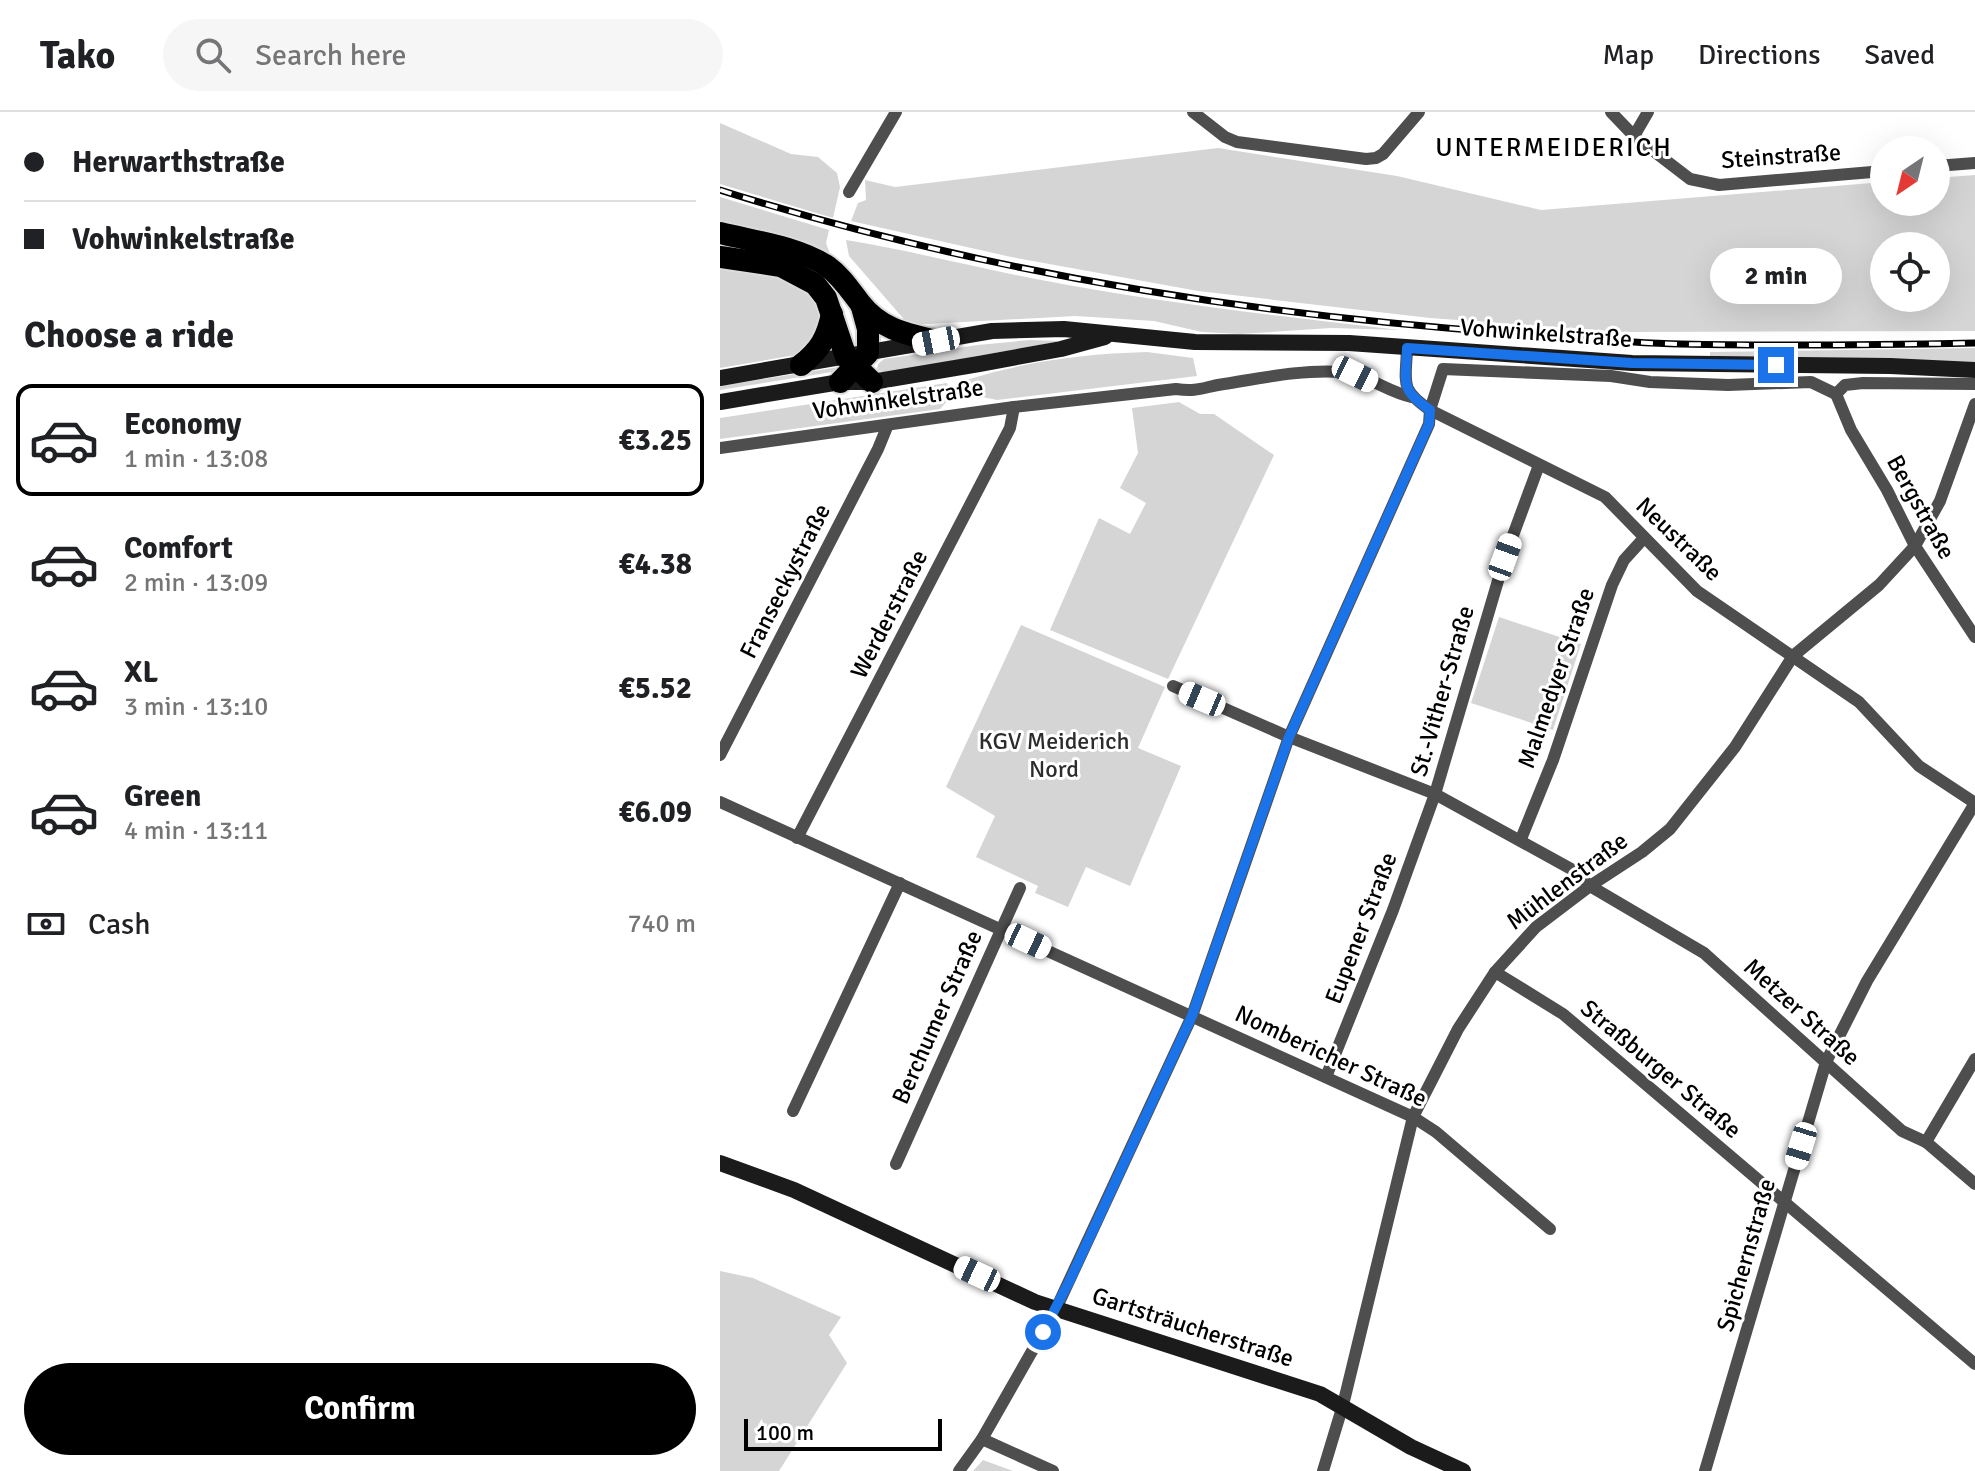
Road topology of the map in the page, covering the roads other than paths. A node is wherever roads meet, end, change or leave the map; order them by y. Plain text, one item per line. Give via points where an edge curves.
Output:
1 (896, 112) edge
2 (1193, 112) edge
3 (1419, 112) edge
4 (1611, 112) edge
5 (1648, 112) edge
6 (1634, 136) junction
7 (1975, 163) edge
8 (1950, 165) edge
9 (1870, 172) edge
10 (849, 192) dead end
11 (720, 233) edge
12 (720, 257) edge
13 (862, 307) junction
14 (832, 313) junction
15 (1115, 334) junction
16 (936, 341) junction
17 (1407, 348) junction
18 (801, 365) junction
19 (856, 368) junction
20 (1975, 370) edge
21 (720, 378) edge
22 (1975, 384) edge
23 (1836, 394) junction
24 (1412, 397) junction
25 (720, 402) edge
26 (1975, 404) edge
27 (1014, 407) junction
28 (1430, 410) junction
29 (887, 427) junction
30 (720, 448) edge
31 (1539, 465) junction
32 (1644, 538) junction
33 (1915, 546) junction
34 (1975, 637) edge
35 (1793, 656) junction
36 (1173, 686) dead end
37 (1289, 737) junction
38 (720, 755) edge
39 (1435, 794) junction
40 (720, 802) edge
41 (1975, 803) edge
42 (797, 838) junction
43 (1521, 839) junction
44 (900, 883) junction
45 (1590, 886) junction
46 (1020, 888) dead end
47 (1000, 929) junction
48 (1495, 972) junction
49 (1192, 1016) junction
50 (1975, 1059) edge
51 (1826, 1062) junction
52 (1326, 1077) junction
53 (793, 1111) dead end
54 (1413, 1117) junction
55 (1926, 1142) junction
56 (720, 1163) edge
57 (896, 1164) dead end
58 (1975, 1184) edge
59 (1784, 1202) junction
60 (1550, 1229) dead end
61 (1056, 1309) junction
62 (1975, 1364) edge
63 (1343, 1405) junction
64 (982, 1439) junction
65 (959, 1471) edge
66 (1053, 1471) edge
67 (1323, 1471) edge
68 (1463, 1471) edge
69 (1705, 1471) edge

1 - 10 street
2 - 3 street via 1237,142 1366,159 1383,154
4 - 6 street, Steinstraße
5 - 6 street
6 - 9 street, Steinstraße via 1690,179 1719,185
7 - 8 street
11 - 13 highway via 811,257 831,269
12 - 14 highway via 800,273 815,284
13 - 16 highway via 895,331
13 - 19 highway via 868,329
14 - 18 highway via 826,340
14 - 19 highway
15 - 16 main road, Vohwinkelstraße via 992,331
15 - 17 main road, Vohwinkelstraße via 1195,342
15 - 19 main road, Vohwinkelstraße via 1061,349
16 - 19 main road, Vohwinkelstraße
17 - 20 main road, Vohwinkelstraße via 1632,363
17 - 24 street via 1406,383
18 - 19 main road, Vohwinkelstraße
18 - 21 main road, Vohwinkelstraße
19 - 25 main road, Vohwinkelstraße
22 - 23 street via 1863,383 1845,385
23 - 28 street via 1811,382 1728,385 1443,369
23 - 33 street, Bergstraße
24 - 27 street, Vohwinkelstraße via 1344,372 1279,376 1198,392 1176,389
24 - 28 street, Neustraße
26 - 33 street, Mühlenstraße via 1940,501
27 - 29 street, Vohwinkelstraße
27 - 42 street, Werderstraße via 1010,428
28 - 31 street, Neustraße
28 - 37 street via 1429,424
29 - 30 street, Vohwinkelstraße
29 - 38 street, Franseckystraße
31 - 32 street, Neustraße via 1605,497
31 - 39 street, St.-Vither-Straße via 1501,570
32 - 35 street, Neustraße via 1697,591
32 - 43 street, Malmedyer Straße via 1624,560 1612,585
33 - 34 street, Bergstraße
33 - 35 street, Mühlenstraße via 1879,585
35 - 41 street, Neustraße via 1859,702 1919,766
35 - 45 street, Mühlenstraße via 1735,747 1670,829
36 - 37 street, Metzer Straße
37 - 39 street, Metzer Straße
37 - 49 street
39 - 43 street, Metzer Straße
39 - 52 street, Eupener Straße
40 - 42 street, Nombericher Straße
41 - 51 street, Spichernstraße via 1867,981
42 - 44 street, Nombericher Straße
43 - 45 street, Metzer Straße
44 - 47 street, Nombericher Straße
44 - 53 street
45 - 48 street, Mühlenstraße via 1536,927
45 - 51 street, Metzer Straße via 1704,953
46 - 47 street, Berchumer Straße
47 - 49 street, Nombericher Straße
47 - 57 street, Berchumer Straße
48 - 54 street, Mühlenstraße via 1458,1029
48 - 59 street, Straßburger Straße via 1563,1014
49 - 52 street, Nombericher Straße
49 - 61 street
50 - 55 street
51 - 55 street, Metzer Straße via 1902,1131
51 - 59 street, Spichernstraße
52 - 54 street, Nombericher Straße
54 - 60 street, Nombericher Straße
54 - 63 street, Mühlenstraße
55 - 58 street, Metzer Straße
56 - 61 main road, Gartsträucherstraße via 794,1190
59 - 62 street, Straßburger Straße
59 - 69 street, Spichernstraße
61 - 63 main road, Gartsträucherstraße via 1298,1385
61 - 64 street
63 - 67 street, Mühlenstraße
63 - 68 main road, Gartsträucherstraße via 1411,1447
64 - 65 street
64 - 66 street

